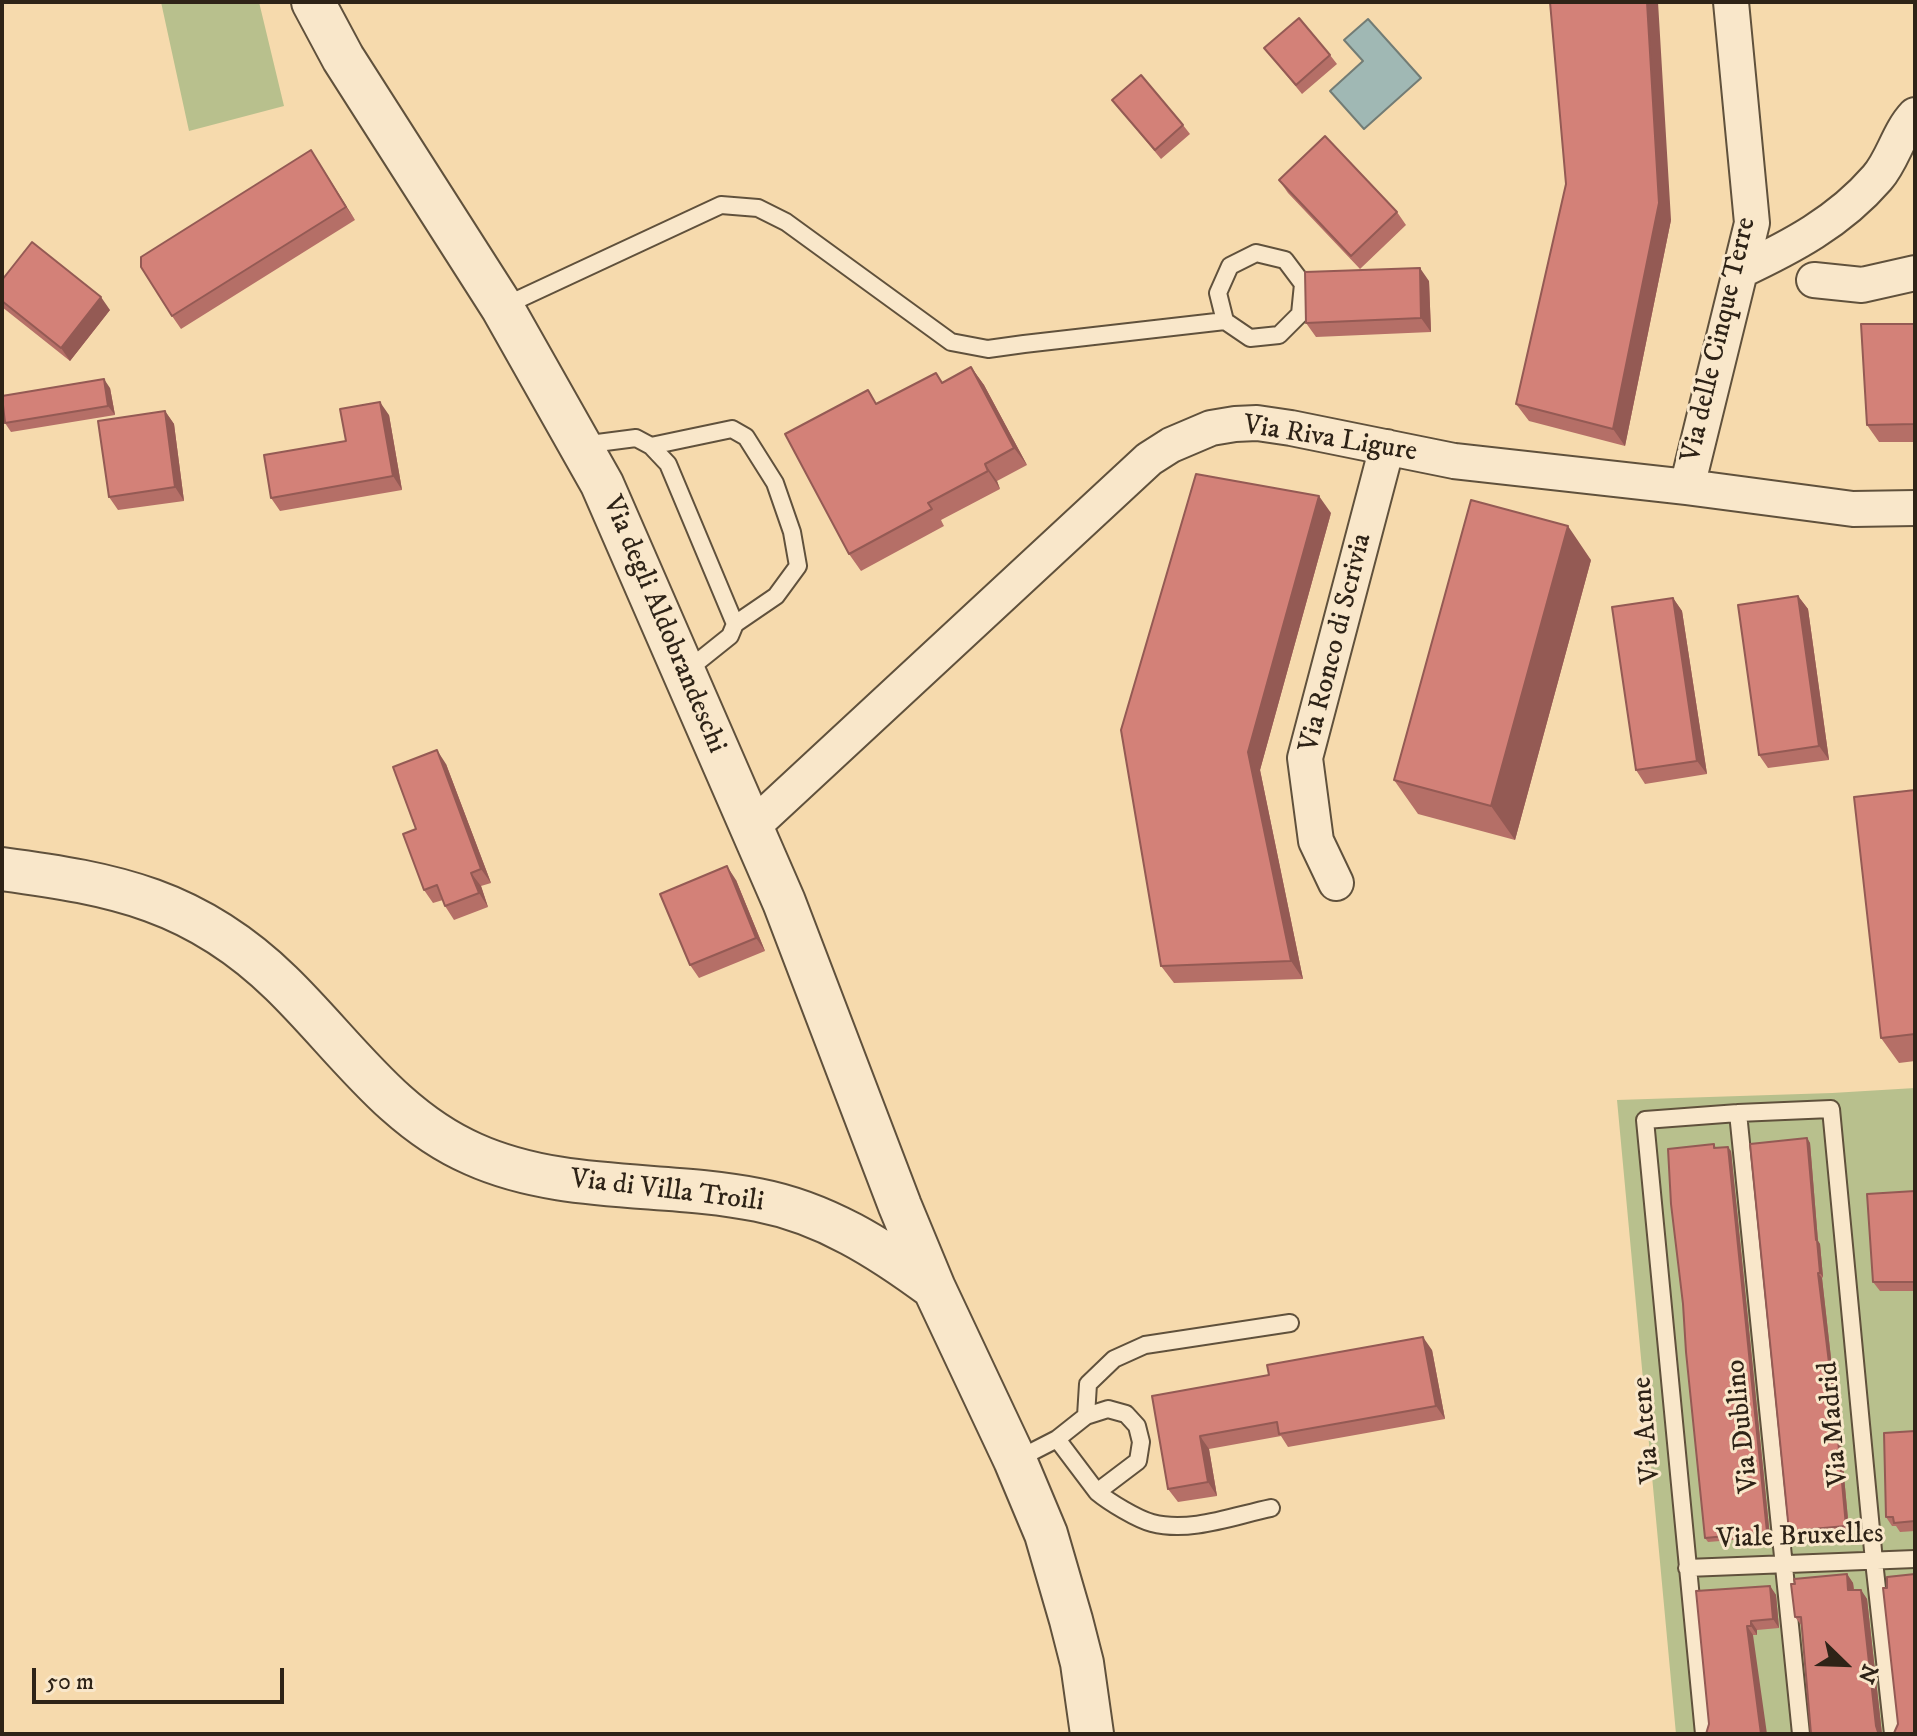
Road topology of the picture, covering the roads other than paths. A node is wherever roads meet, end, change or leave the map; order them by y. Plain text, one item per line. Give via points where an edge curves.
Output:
1 (313, 2) edge
2 (1731, 2) edge
3 (1915, 115) edge
4 (1740, 271) junction
5 (1915, 273) edge
6 (1814, 280) dead end
7 (502, 307) junction
8 (1225, 321) junction
9 (580, 445) junction
10 (651, 446) junction
11 (1387, 447) junction
12 (1687, 487) junction
13 (1915, 508) edge
14 (735, 624) junction
15 (683, 673) junction
16 (751, 828) junction
17 (2, 869) edge
18 (1336, 883) dead end
19 (1738, 1113) junction
20 (934, 1288) junction
21 (1290, 1323) dead end
22 (1086, 1416) junction
23 (1057, 1439) junction
24 (1015, 1460) junction
25 (1097, 1492) junction
26 (1271, 1508) dead end
27 (1915, 1559) edge
28 (1874, 1561) junction
29 (1784, 1565) junction
30 (1687, 1568) junction
31 (1092, 1734) edge
32 (1704, 1734) edge
33 (1801, 1734) edge
34 (1893, 1734) edge

1 - 7 street, Via degli Aldobrandeschi
2 - 4 street, Via delle Cinque Terre via 1752,223
3 - 4 street via 1879,176 1837,217
4 - 12 street, Via delle Cinque Terre
5 - 6 street via 1862,285
7 - 8 lane via 721,205 758,208 786,222 951,342 988,349
7 - 9 street, Via degli Aldobrandeschi
8 - 8 lane via 1218,293 1230,266 1256,253 1285,260 1303,284 1300,314 1279,335 1250,338
9 - 10 lane via 636,438
9 - 15 street, Via degli Aldobrandeschi
10 - 14 lane via 668,464
10 - 14 lane via 732,429 746,437 775,483 798,566 776,596
11 - 12 street, Via Riva Ligure via 1454,461
11 - 16 street, Via Riva Ligure via 1257,423 1211,428 1171,445 1143,464
11 - 18 street, Via Ronco di Scrivia via 1305,758 1316,841
12 - 13 street, Via Riva Ligure via 1853,509
14 - 15 lane via 730,636
15 - 16 street, Via degli Aldobrandeschi
16 - 20 street, Via degli Aldobrandeschi
17 - 20 street, Via di Villa Troili via 111,887 190,915 220,933 280,982 410,1115 470,1153 557,1178 757,1200 792,1209 860,1237
19 - 28 lane, Via Madrid via 1831,1109
19 - 29 lane, Via Dublino
19 - 30 lane, Via Atene via 1645,1120
20 - 24 street
21 - 22 lane via 1145,1345 1114,1359 1088,1384
22 - 23 lane
22 - 25 lane via 1108,1409 1126,1414 1137,1426 1141,1442 1138,1461
23 - 24 lane
23 - 25 lane
24 - 31 street via 1046,1534 1071,1620
25 - 26 lane via 1151,1523 1188,1526
27 - 28 lane, Viale Bruxelles
28 - 29 lane, Viale Bruxelles
28 - 34 lane, Via Madrid
29 - 30 lane, Viale Bruxelles
29 - 33 lane, Via Dublino
30 - 32 lane, Via Atene

